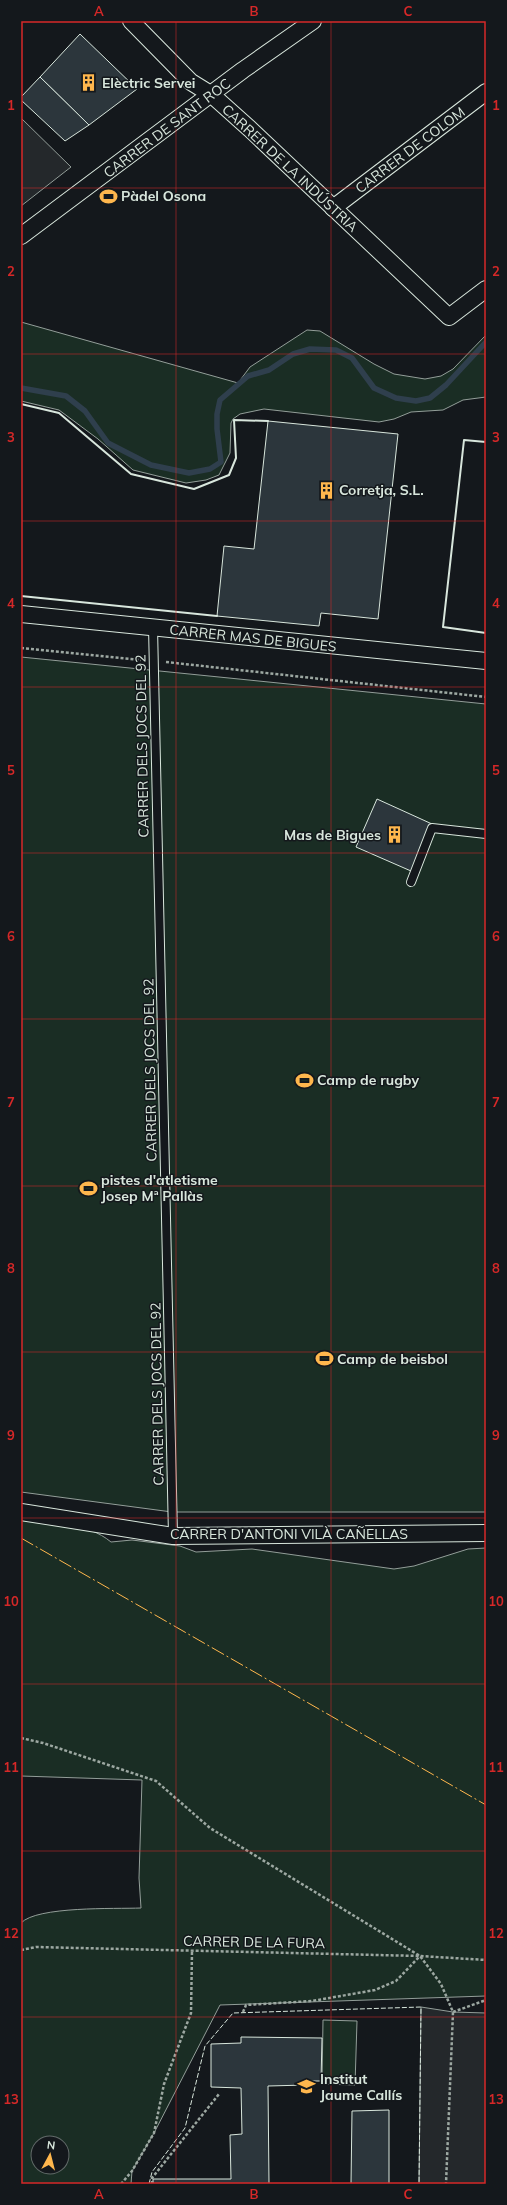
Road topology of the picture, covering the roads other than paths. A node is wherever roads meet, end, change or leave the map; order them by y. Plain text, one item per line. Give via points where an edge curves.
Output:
1 (131, 21) edge
2 (313, 21) edge
3 (486, 92) edge
4 (212, 95) junction
5 (333, 208) junction
6 (21, 236) edge
7 (486, 289) edge
8 (21, 614) edge
9 (152, 627) junction
10 (486, 661) edge
11 (486, 834) edge
12 (412, 882) dead end
13 (21, 1512) edge
14 (486, 1532) edge
15 (173, 1536) junction

1 - 4 street, CARRER DE LA INDÚSTRIA via 191,82
2 - 4 street, CARRER DE SANT ROC
3 - 5 street, CARRER DE COLOM
4 - 5 street, CARRER DE LA INDÚSTRIA
4 - 6 street, CARRER DE SANT ROC
5 - 7 street, CARRER DE LA INDÚSTRIA via 449,317
8 - 9 street, CARRER MAS DE BIGUES
9 - 10 street, CARRER MAS DE BIGUES
9 - 15 lane, CARRER DELS JOCS DEL 92
11 - 12 lane via 432,828
13 - 15 street, CARRER D'ANTONI VILÀ CAÑELLAS
14 - 15 street, CARRER D'ANTONI VILÀ CAÑELLAS

